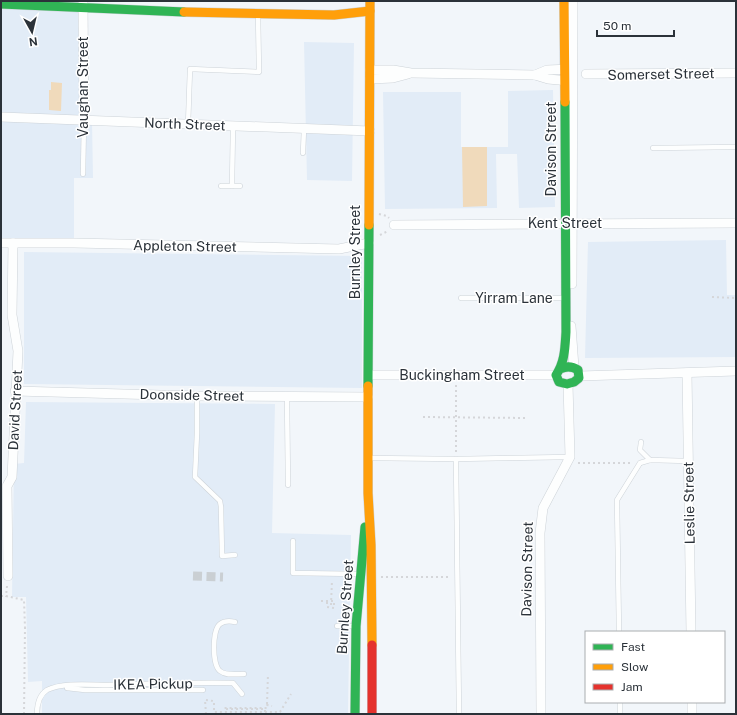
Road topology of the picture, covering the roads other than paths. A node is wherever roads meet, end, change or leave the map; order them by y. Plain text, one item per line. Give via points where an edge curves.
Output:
1 (564, 1) edge
2 (573, 1) edge
3 (1, 4) edge
4 (83, 4) edge
5 (370, 6) edge
6 (258, 13) junction
7 (569, 69) junction
8 (736, 73) edge
9 (370, 74) junction
10 (586, 74) dead end
11 (535, 75) junction
12 (569, 81) junction
13 (1, 117) edge
14 (84, 120) junction
15 (188, 125) junction
16 (233, 126) junction
17 (304, 128) junction
18 (370, 131) junction
19 (736, 147) edge
20 (653, 148) dead end
21 (304, 153) dead end
22 (83, 174) dead end
23 (221, 186) dead end
24 (232, 186) junction
25 (240, 186) dead end
26 (569, 223) junction
27 (736, 223) edge
28 (394, 224) road end
29 (369, 239) junction
30 (13, 243) junction
31 (1, 244) edge
32 (462, 298) dead end
33 (569, 298) junction
34 (574, 367) junction
35 (736, 371) edge
36 (558, 372) junction
37 (687, 373) junction
38 (369, 375) junction
39 (580, 376) junction
40 (568, 384) junction
41 (15, 391) junction
42 (196, 396) junction
43 (287, 397) junction
44 (368, 398) junction
45 (640, 442) dead end
46 (570, 457) junction
47 (368, 458) junction
48 (456, 459) junction
49 (650, 460) junction
50 (688, 461) junction
51 (288, 486) dead end
52 (368, 502) junction
53 (293, 540) dead end
54 (235, 555) dead end
55 (361, 574) junction
56 (8, 576) road end
57 (235, 622) dead end
58 (337, 626) dead end
59 (356, 626) junction
60 (371, 626) junction
61 (619, 631) edge
62 (691, 631) edge
63 (244, 674) dead end
64 (60, 687) junction
65 (203, 690) dead end
66 (242, 694) dead end
67 (620, 703) edge
68 (692, 703) edge
69 (37, 714) edge
70 (355, 714) edge
71 (372, 714) edge
72 (459, 714) edge
73 (541, 714) edge
74 (620, 714) edge
75 (692, 714) edge

1 - 7 main road, Davison Street
2 - 7 street, Davison Street
3 - 4 main road
4 - 6 main road
4 - 14 street, Vaughan Street
5 - 6 main road via 355,14
5 - 9 main road, Burnley Street
6 - 15 lane via 259,72 190,69
7 - 11 street via 547,70
7 - 12 main road, Davison Street
8 - 10 street, Somerset Street
9 - 11 street via 393,78 411,74
9 - 18 main road, Burnley Street
11 - 12 street
12 - 26 main road, Davison Street
13 - 14 street, North Street
14 - 15 street, North Street
14 - 22 lane, Vaughan Street
15 - 16 street, North Street
16 - 17 street, North Street
16 - 24 lane
17 - 18 street, North Street
17 - 21 lane
18 - 29 main road, Burnley Street
19 - 20 lane
23 - 24 lane
24 - 25 lane
26 - 27 street, Kent Street
26 - 28 street, Kent Street
26 - 33 main road, Davison Street
29 - 30 street, Appleton Street via 339,249
29 - 38 main road, Burnley Street
30 - 31 street, Appleton Street
30 - 41 street, David Street via 12,315 18,351
32 - 33 lane, Yirram Lane
33 - 34 street, Davison Street
33 - 36 main road, Davison Street via 565,345
34 - 36 main road via 566,367
34 - 39 main road
35 - 37 street
36 - 38 street, Buckingham Street
36 - 40 main road via 559,382
37 - 39 street
37 - 50 street, Leslie Street
38 - 44 main road, Burnley Street
39 - 40 main road via 577,381
40 - 46 street, Davison Street
41 - 42 street, Doonside Street
41 - 56 street, David Street via 12,477 7,486
42 - 43 street, Doonside Street
42 - 54 lane via 195,477 220,501 222,556
43 - 44 street, Doonside Street
43 - 51 lane
44 - 47 main road, Burnley Street
45 - 49 lane via 640,450
46 - 48 lane
46 - 73 street, Davison Street via 543,508 540,533
47 - 48 lane
47 - 52 main road, Burnley Street
48 - 72 lane
49 - 50 lane
49 - 61 lane via 640,463 617,500
50 - 62 street, Leslie Street
52 - 55 main road, Burnley Street
52 - 60 main road, Burnley Street
53 - 55 lane via 293,572
55 - 59 main road, Burnley Street
57 - 63 lane via 224,622 216,628 216,664 217,669 227,674
58 - 59 lane
59 - 60 main road
59 - 70 main road, Burnley Street
60 - 71 main road, Burnley Street
64 - 65 lane, IKEA Pickup via 85,690
64 - 66 lane, IKEA Pickup via 169,683 233,684
64 - 69 lane, IKEA Pickup via 42,695 38,702
67 - 74 lane
68 - 75 street

